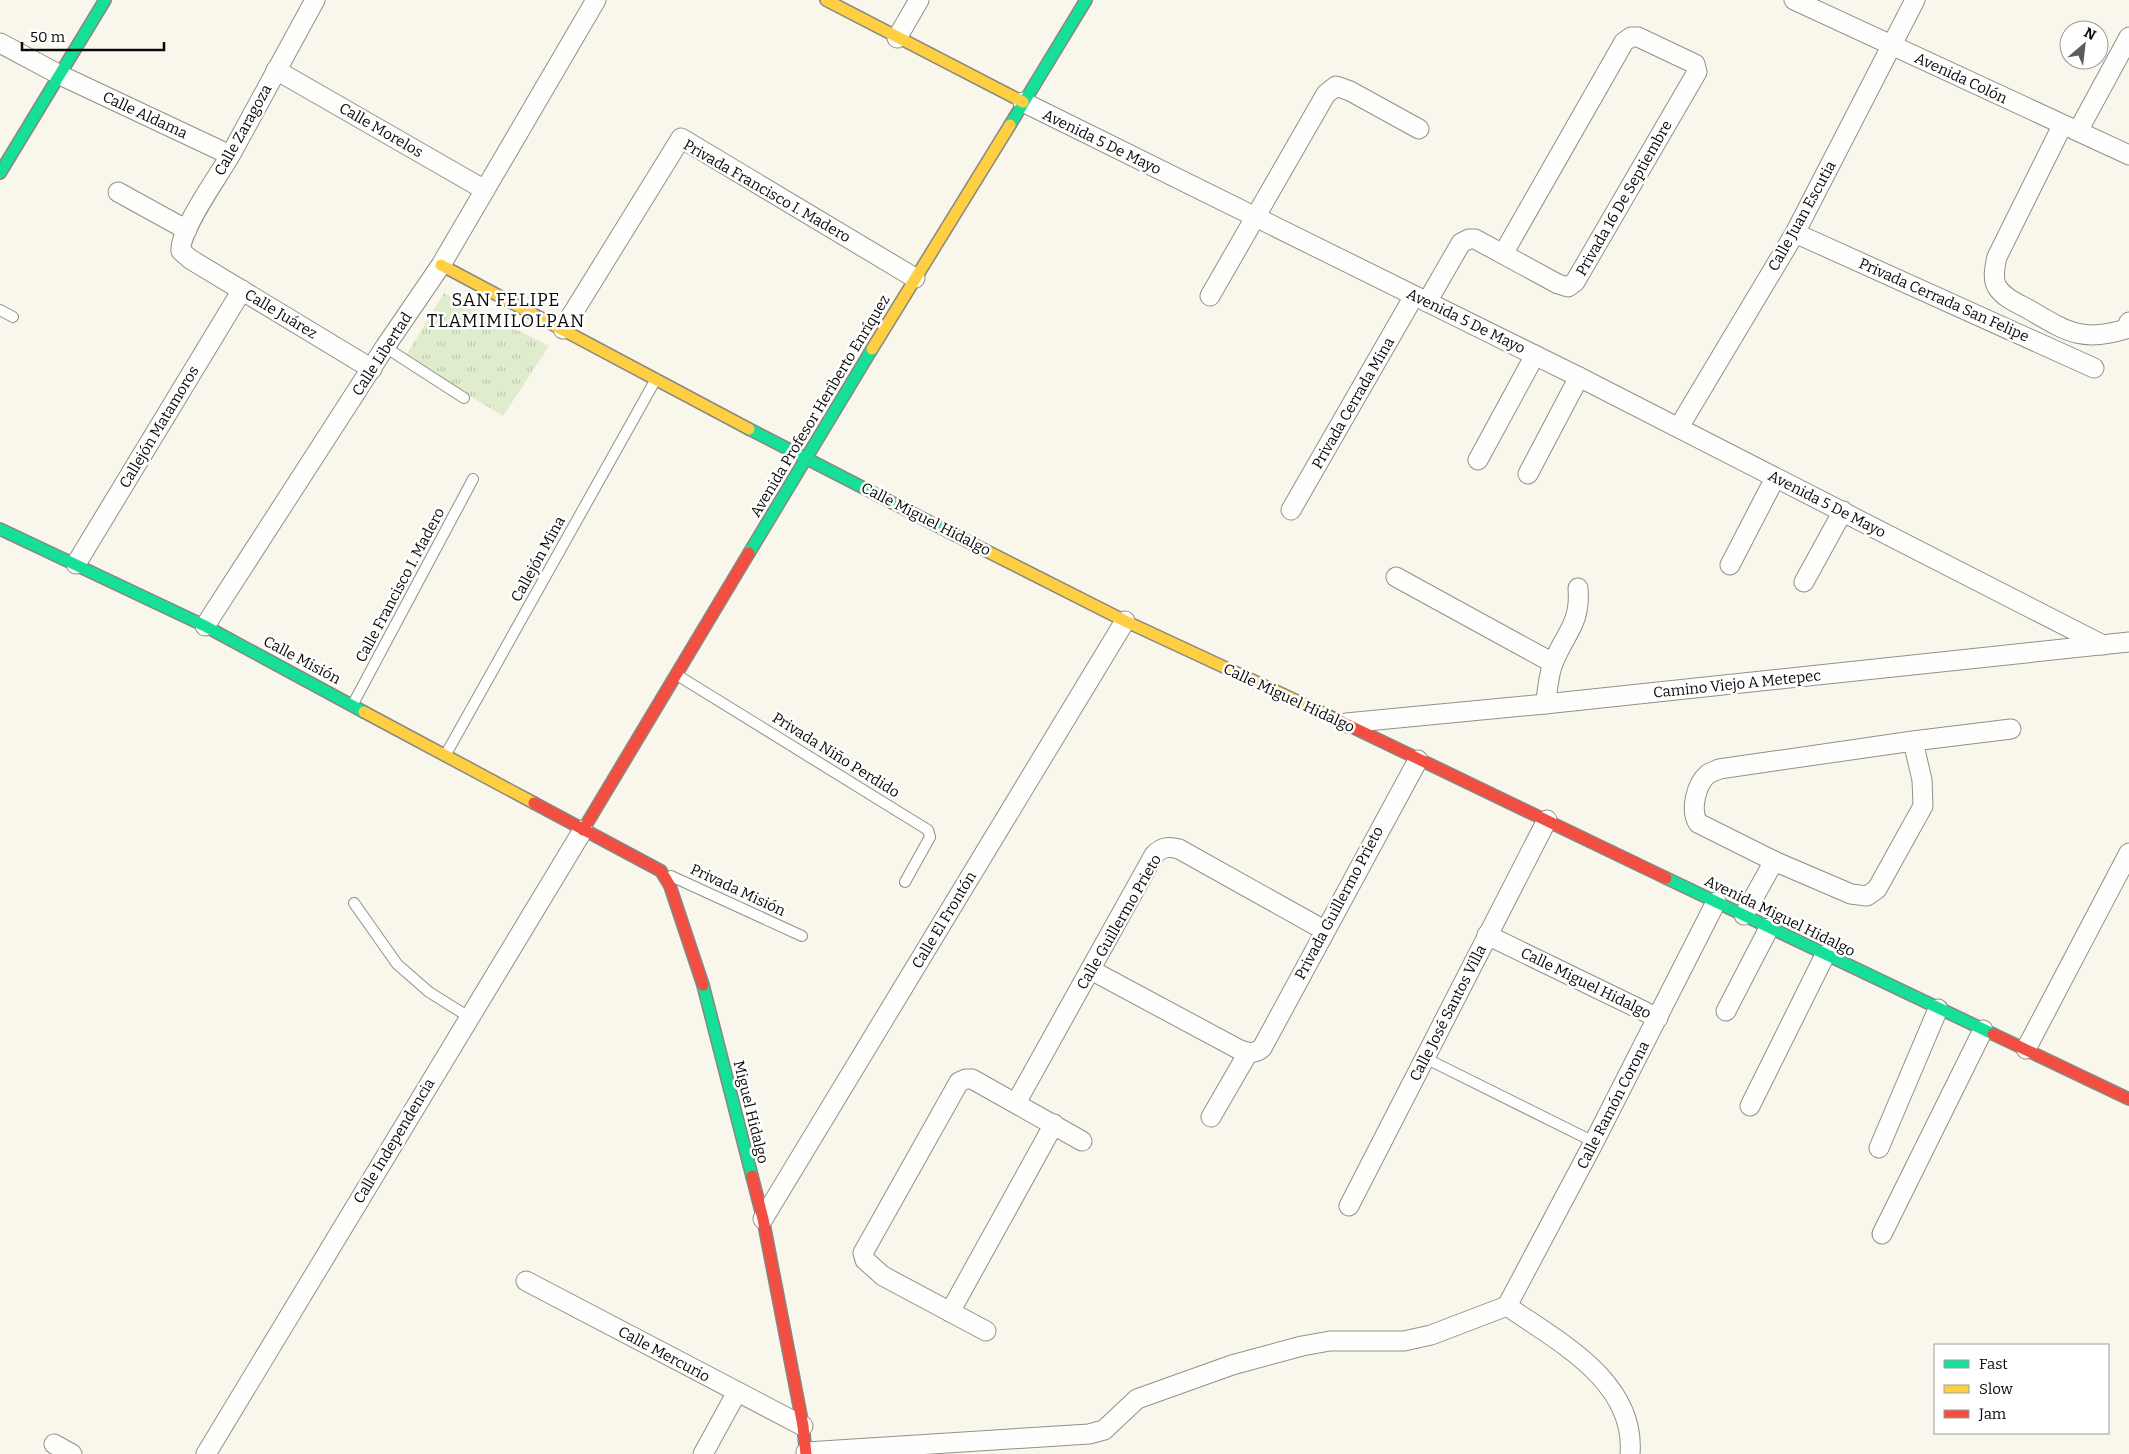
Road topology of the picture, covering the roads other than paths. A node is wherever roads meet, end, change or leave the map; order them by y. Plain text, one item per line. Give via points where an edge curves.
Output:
1 (106, 0) edge
2 (315, 0) edge
3 (596, 0) edge
4 (826, 0) edge
5 (919, 0) edge
6 (1086, 0) edge
7 (1794, 0) edge
8 (1915, 0) edge
9 (2129, 37) edge
10 (897, 38) junction
11 (0, 43) edge
12 (1892, 46) junction
13 (276, 70) junction
14 (60, 75) junction
15 (1023, 102) junction
16 (2070, 128) junction
17 (1418, 130) dead end
18 (230, 155) junction
19 (2129, 155) edge
20 (0, 173) edge
21 (485, 190) junction
22 (118, 192) dead end
23 (1254, 217) junction
24 (187, 230) junction
25 (1795, 233) junction
26 (1503, 254) junction
27 (190, 259) joint
28 (442, 264) junction
29 (915, 278) junction
30 (242, 290) junction
31 (1210, 296) dead end
32 (1421, 299) junction
33 (0, 310) edge
34 (13, 317) dead end
35 (2129, 322) edge
36 (564, 329) junction
37 (385, 347) junction
38 (1536, 355) junction
39 (2094, 368) dead end
40 (372, 369) junction
41 (1579, 377) junction
42 (657, 378) junction
43 (464, 398) dead end
44 (1679, 427) junction
45 (805, 458) junction
46 (1478, 460) dead end
47 (1528, 474) dead end
48 (1775, 478) junction
49 (473, 479) dead end
50 (1291, 510) dead end
51 (1843, 511) junction
52 (0, 529) edge
53 (76, 564) junction
54 (1730, 565) dead end
55 (1396, 577) dead end
56 (1804, 582) dead end
57 (1578, 588) dead end
58 (1125, 621) junction
59 (205, 626) junction
60 (2129, 642) edge
61 (2103, 645) junction
62 (1553, 663) junction
63 (678, 674) junction
64 (353, 704) junction
65 (1545, 704) junction
66 (1345, 723) junction
67 (2011, 729) dead end
68 (1913, 741) junction
69 (445, 756) junction
70 (1418, 760) junction
71 (1547, 820) junction
72 (583, 830) junction
73 (2129, 853) edge
74 (1774, 861) junction
75 (662, 871) junction
76 (905, 882) dead end
77 (1716, 902) junction
78 (354, 903) dead end
79 (1744, 915) junction
80 (1769, 928) junction
81 (1324, 930) junction
82 (1487, 935) junction
83 (802, 936) dead end
84 (1825, 955) junction
85 (1091, 970) junction
86 (1938, 1009) junction
87 (1726, 1011) dead end
88 (469, 1017) junction
89 (1658, 1018) junction
90 (1983, 1030) junction
91 (2026, 1049) junction
92 (1255, 1050) junction
93 (1425, 1058) junction
94 (2129, 1099) edge
95 (1016, 1104) junction
96 (1750, 1106) dead end
97 (1211, 1117) dead end
98 (1054, 1124) junction
99 (1082, 1141) dead end
100 (1594, 1142) junction
101 (1879, 1148) dead end
102 (1349, 1206) dead end
103 (763, 1219) junction
104 (1882, 1234) dead end
105 (526, 1281) dead end
106 (1507, 1306) junction
107 (950, 1312) junction
108 (986, 1331) dead end
109 (737, 1392) junction
110 (803, 1426) junction
111 (54, 1444) dead end
112 (806, 1453) edge
113 (72, 1454) edge
114 (206, 1454) edge
115 (703, 1454) edge
116 (1630, 1454) edge

1 - 14 main road
2 - 13 street, Calle Zaragoza
3 - 21 street, Calle Libertad
4 - 10 main road, Avenida 5 De Mayo
5 - 10 street
6 - 15 main road, Avenida Profesor Heriberto Enríquez
7 - 12 street, Avenida Colón
8 - 12 street, Calle Juan Escutia
9 - 16 street
10 - 15 main road, Avenida 5 De Mayo
11 - 14 street, Calle Aldama
12 - 16 street, Avenida Colón
12 - 25 street, Calle Juan Escutia
13 - 18 street, Calle Zaragoza
13 - 21 street, Calle Morelos
14 - 18 street, Calle Aldama
14 - 20 main road
15 - 23 street, Avenida 5 De Mayo
15 - 29 main road, Avenida Profesor Heriberto Enríquez
16 - 19 street, Avenida Colón
16 - 35 street via 1997,257 1996,285 2004,296 2068,332 2105,336 2126,329
17 - 23 street via 1336,86 1326,94
18 - 24 street, Calle Zaragoza
21 - 28 street, Calle Libertad
22 - 24 street
23 - 31 street
23 - 32 street, Avenida 5 De Mayo
24 - 27 street, Calle Zaragoza via 181,251
25 - 39 street, Privada Cerrada San Felipe
25 - 44 street, Calle Juan Escutia
26 - 26 street, Privada 16 De Septiembre via 1558,284 1568,286 1575,282 1698,68 1638,37 1624,42
26 - 32 street, Privada 16 De Septiembre via 1475,239 1461,243
27 - 30 street, Calle Juárez
28 - 36 main road, Calle Miguel Hidalgo
28 - 37 street, Calle Libertad
29 - 36 street, Privada Francisco I. Madero via 681,138
29 - 45 main road, Avenida Profesor Heriberto Enríquez
30 - 40 street, Calle Juárez
30 - 53 street, Callejón Matamoros
32 - 38 street, Avenida 5 De Mayo
32 - 50 street, Privada Cerrada Mina
33 - 34 lane
36 - 42 main road, Calle Miguel Hidalgo
37 - 40 street, Calle Libertad
37 - 43 lane
38 - 41 street, Avenida 5 De Mayo
38 - 46 street
40 - 59 street, Calle Libertad
41 - 44 street, Avenida 5 De Mayo
41 - 47 street
42 - 45 main road, Calle Miguel Hidalgo
42 - 69 lane, Callejón Mina
44 - 48 street, Avenida 5 De Mayo
45 - 58 main road, Calle Miguel Hidalgo
45 - 63 main road, Avenida Profesor Heriberto Enríquez
48 - 51 street, Avenida 5 De Mayo
48 - 54 street
49 - 64 lane, Calle Francisco I. Madero
51 - 56 street
51 - 61 street, Avenida 5 De Mayo
52 - 53 main road, Calle Misión
53 - 59 main road, Calle Misión
55 - 62 street
57 - 62 street via 1580,606 1577,617
58 - 66 main road, Calle Miguel Hidalgo
58 - 103 street, Calle El Frontón
59 - 64 main road, Calle Misión
60 - 61 street, Camino Viejo A Metepec
61 - 65 street, Camino Viejo A Metepec
62 - 65 street
63 - 72 main road, Avenida Profesor Heriberto Enríquez
63 - 76 lane, Privada Niño Perdido via 928,830 928,841
64 - 69 main road, Calle Misión
65 - 66 street, Camino Viejo A Metepec
66 - 70 main road, Calle Miguel Hidalgo
67 - 68 street
68 - 74 street via 1922,780 1923,806 1873,894 1851,894
68 - 74 street via 1732,766 1709,774 1694,803 1698,823
69 - 72 main road, Calle Misión
70 - 71 main road, Avenida Miguel Hidalgo
70 - 81 street, Privada Guillermo Prieto
71 - 77 main road, Avenida Miguel Hidalgo
71 - 82 street, Calle José Santos Villa
72 - 75 main road
72 - 88 street, Calle Independencia
73 - 91 street
74 - 79 street
75 - 83 lane, Privada Misión
75 - 103 main road, Miguel Hidalgo via 702,982
77 - 79 main road, Avenida Miguel Hidalgo
77 - 89 street, Calle Ramón Corona
78 - 88 lane via 397,964 429,992
79 - 80 main road, Avenida Miguel Hidalgo
80 - 84 main road, Avenida Miguel Hidalgo
80 - 87 street
81 - 85 street, Calle Guillermo Prieto via 1179,849 1169,847 1154,855
81 - 92 street, Privada Guillermo Prieto
82 - 89 street, Calle Miguel Hidalgo
82 - 93 street, Calle José Santos Villa
84 - 86 main road, Avenida Miguel Hidalgo
84 - 96 street
85 - 92 street
85 - 95 street, Calle Guillermo Prieto
86 - 90 main road, Avenida Miguel Hidalgo
86 - 101 street
88 - 114 street, Calle Independencia
89 - 100 street, Calle Ramón Corona
90 - 91 main road, Avenida Miguel Hidalgo
90 - 104 street
91 - 94 main road, Avenida Miguel Hidalgo
92 - 97 street, Privada Guillermo Prieto
93 - 100 lane
93 - 102 street, Calle José Santos Villa
95 - 98 street
95 - 107 street via 972,1079 959,1082 862,1253 869,1266 883,1276
98 - 99 street
98 - 107 street
100 - 106 street, Calle Ramón Corona
103 - 110 main road, Miguel Hidalgo
105 - 109 street, Calle Mercurio
106 - 112 street via 1432,1335 1404,1340 1330,1341 1232,1365 1137,1399 1104,1430 1089,1434
106 - 116 street via 1586,1362 1608,1386 1622,1409
107 - 108 street
109 - 110 street, Calle Mercurio
109 - 115 street
110 - 112 main road, Miguel Hidalgo
111 - 113 street

